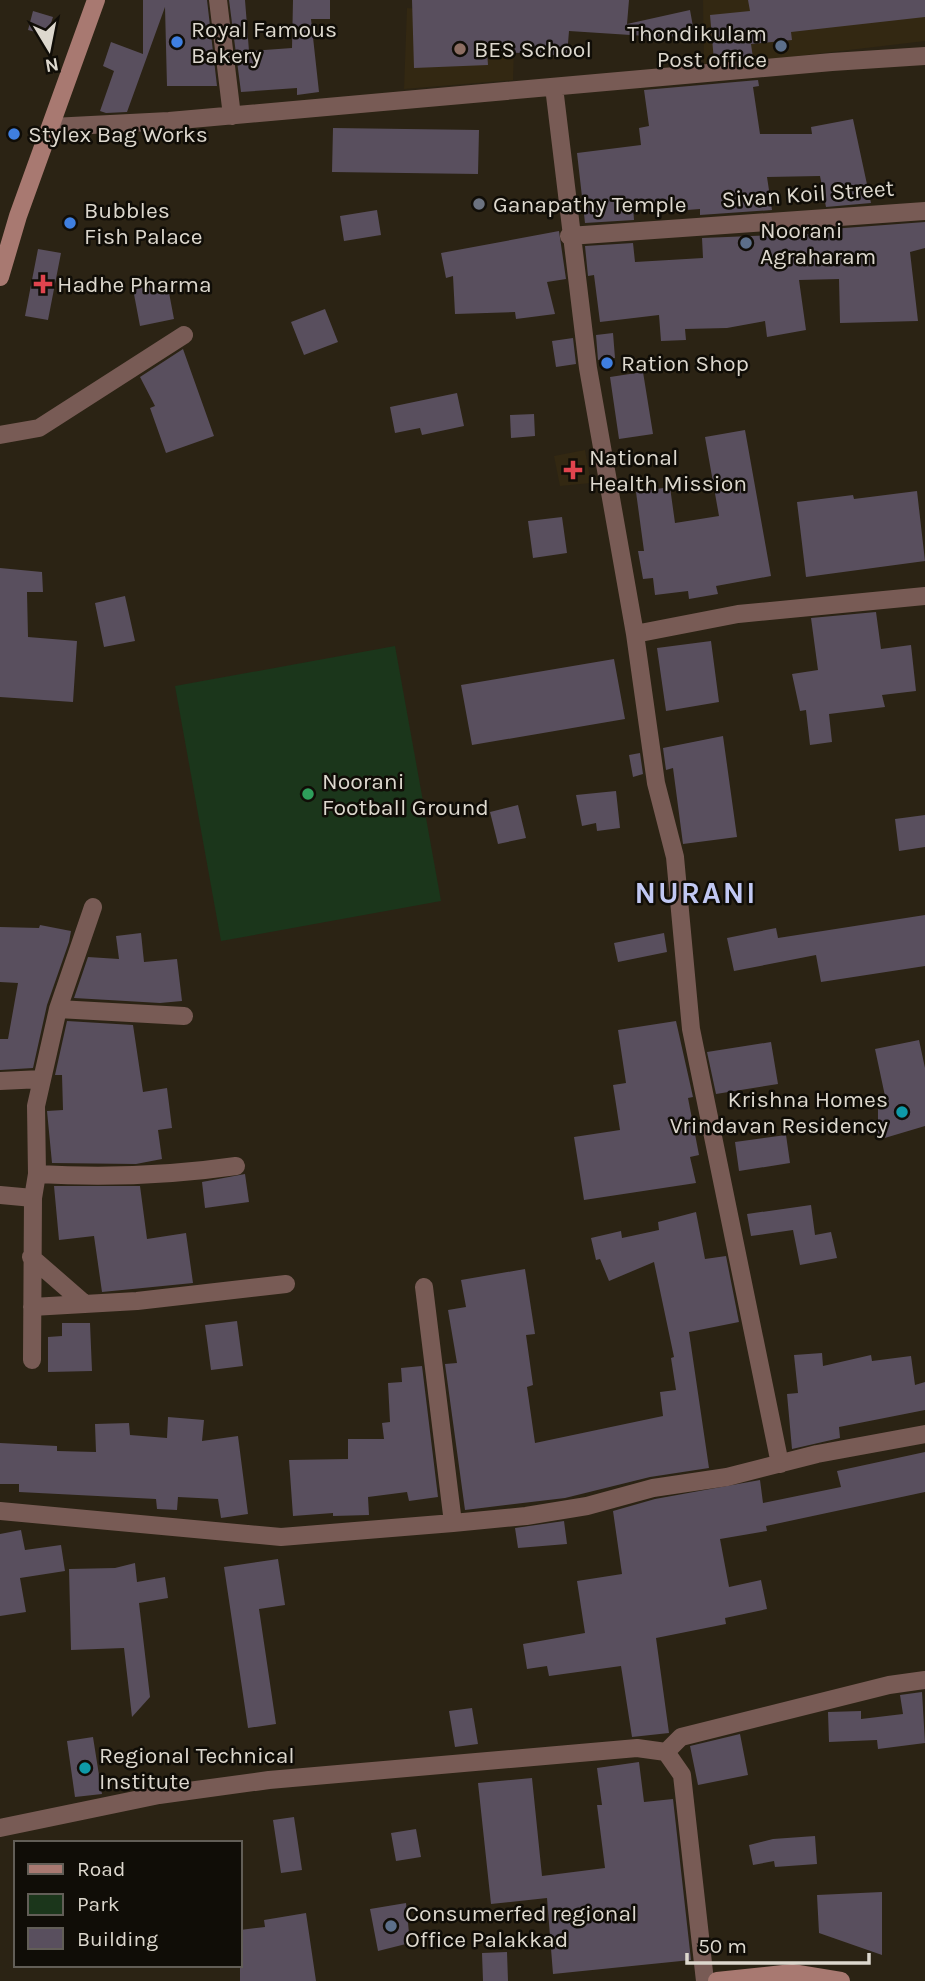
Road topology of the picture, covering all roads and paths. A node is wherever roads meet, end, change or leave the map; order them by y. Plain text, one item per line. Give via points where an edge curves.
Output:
1 (96, 0) edge
2 (218, 0) edge
3 (925, 56) edge
4 (554, 87) junction
5 (232, 116) junction
6 (52, 127) junction
7 (925, 211) edge
8 (569, 236) junction
9 (0, 277) edge
10 (184, 335) dead end
11 (0, 435) edge
12 (925, 596) edge
13 (635, 634) junction
14 (93, 907) dead end
15 (58, 1009) junction
16 (184, 1016) dead end
17 (43, 1079) junction
18 (0, 1081) edge
19 (236, 1166) dead end
20 (37, 1174) junction
21 (0, 1195) edge
22 (33, 1198) junction
23 (31, 1257) junction
24 (286, 1284) dead end
25 (424, 1287) dead end
26 (85, 1304) junction
27 (32, 1307) junction
28 (32, 1360) dead end
29 (925, 1434) edge
30 (780, 1464) junction
31 (0, 1511) edge
32 (453, 1523) junction
33 (925, 1680) edge
34 (666, 1752) junction
35 (0, 1828) edge
36 (705, 1981) edge
37 (716, 1981) edge
38 (841, 1981) edge

1 - 6 street
2 - 5 street
3 - 4 street
4 - 5 street
4 - 8 street
5 - 6 street
6 - 9 street
7 - 8 street, Sivan Koil Street
8 - 13 street
10 - 11 street via 39,428
12 - 13 street via 738,614
13 - 30 street via 656,783 675,857 691,1029
14 - 15 street
15 - 16 street
15 - 17 street
17 - 18 street
17 - 20 street via 36,1106
19 - 20 street via 165,1176
20 - 22 street
21 - 22 street
22 - 23 street
23 - 26 street
23 - 27 street
24 - 26 street
25 - 32 street
26 - 27 street
27 - 28 street
29 - 30 street
30 - 32 street via 575,1508
31 - 32 street via 281,1537
33 - 34 street via 681,1737
34 - 35 street via 637,1748 270,1780 159,1795
34 - 36 street via 682,1775
37 - 38 street via 792,1973

